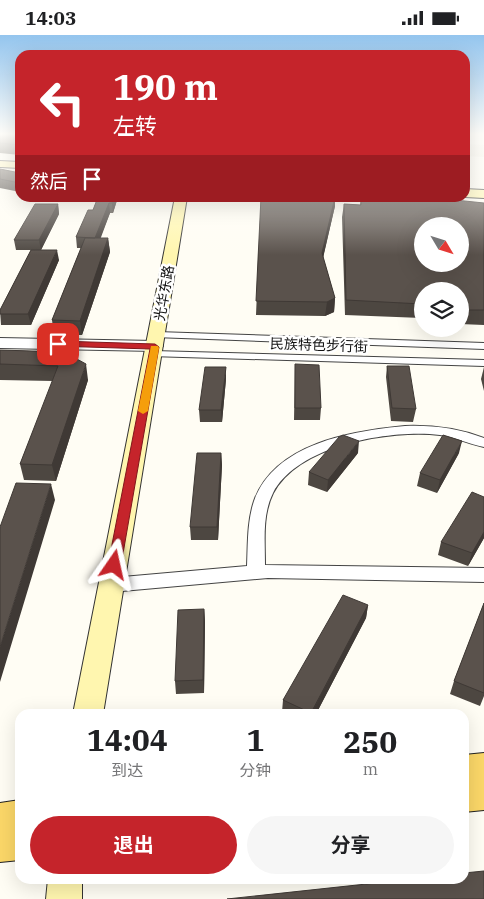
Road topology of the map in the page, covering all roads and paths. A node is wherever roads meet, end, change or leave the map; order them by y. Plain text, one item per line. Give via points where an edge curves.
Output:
1 (470, 193) edge
2 (484, 194) edge
3 (180, 202) edge
4 (0, 343) edge
5 (155, 345) junction
6 (484, 346) edge
7 (484, 363) edge
8 (484, 443) edge
9 (256, 572) junction
10 (484, 575) edge
11 (111, 585) junction
12 (89, 709) edge
13 (484, 769) edge
14 (469, 770) edge
15 (484, 793) edge
16 (469, 794) edge
17 (15, 820) edge
18 (0, 821) edge
19 (15, 842) edge
20 (0, 843) edge
21 (65, 884) edge
22 (64, 899) edge

1 - 2 main road
3 - 5 main road, 光华东路
4 - 5 street
5 - 6 street, 民族特色步行街
5 - 7 street, 民族特色步行街
5 - 11 main road, 光华东路
8 - 9 street via 464,435 426,430 338,441 305,455 283,470 267,489 258,511
9 - 10 street
9 - 11 street
11 - 12 main road, 光华东路
13 - 14 main road
15 - 16 main road
17 - 18 main road
19 - 20 main road
21 - 22 main road

